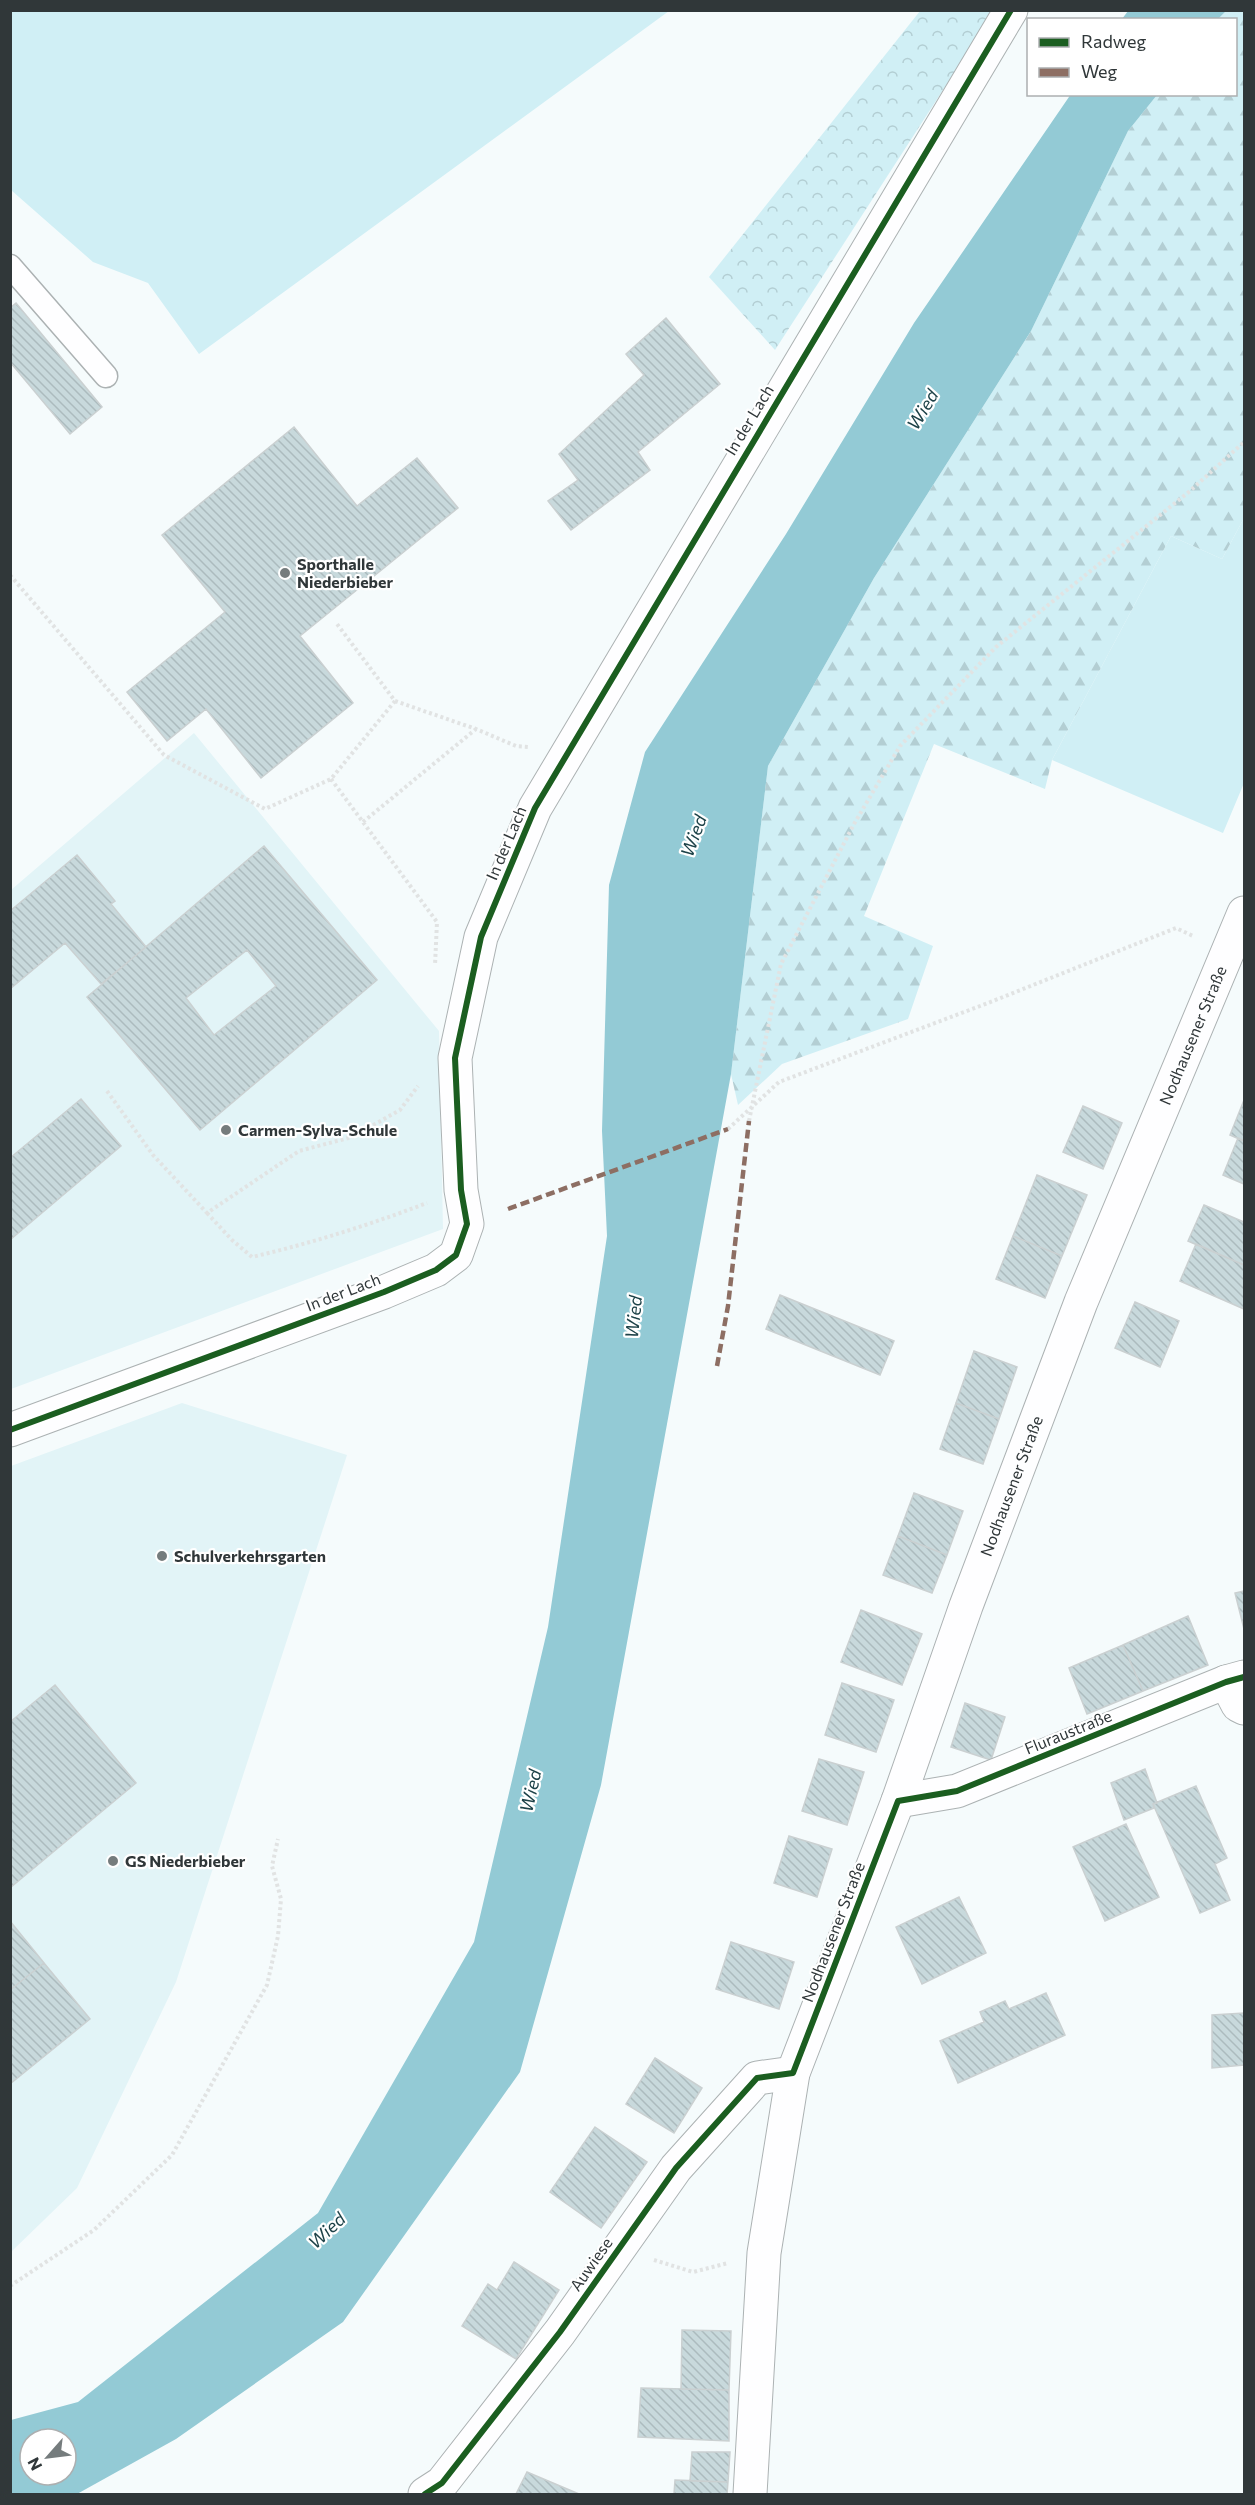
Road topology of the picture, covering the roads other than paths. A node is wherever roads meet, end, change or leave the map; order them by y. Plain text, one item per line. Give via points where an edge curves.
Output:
1 (1011, 10) edge
2 (10, 266) edge
3 (106, 376) dead end
4 (1245, 913) edge
5 (1236, 950) edge
6 (10, 1430) edge
7 (1238, 1689) edge
8 (898, 1801) junction
9 (793, 2073) junction
10 (424, 2494) edge
11 (750, 2494) edge

1 - 6 street, In der Lach via 535,808 481,937 455,1058 461,1190 467,1224 456,1255 436,1270 373,1296
2 - 3 lane
4 - 5 street, Nodhausener Straße
5 - 8 street, Nodhausener Straße via 1077,1313 966,1606
7 - 8 street, Fluraustraße via 957,1791
8 - 9 street, Nodhausener Straße
9 - 10 street, Auwiese via 757,2078 676,2168 560,2332 442,2483
9 - 11 street, Nodhausener Straße via 764,2253

